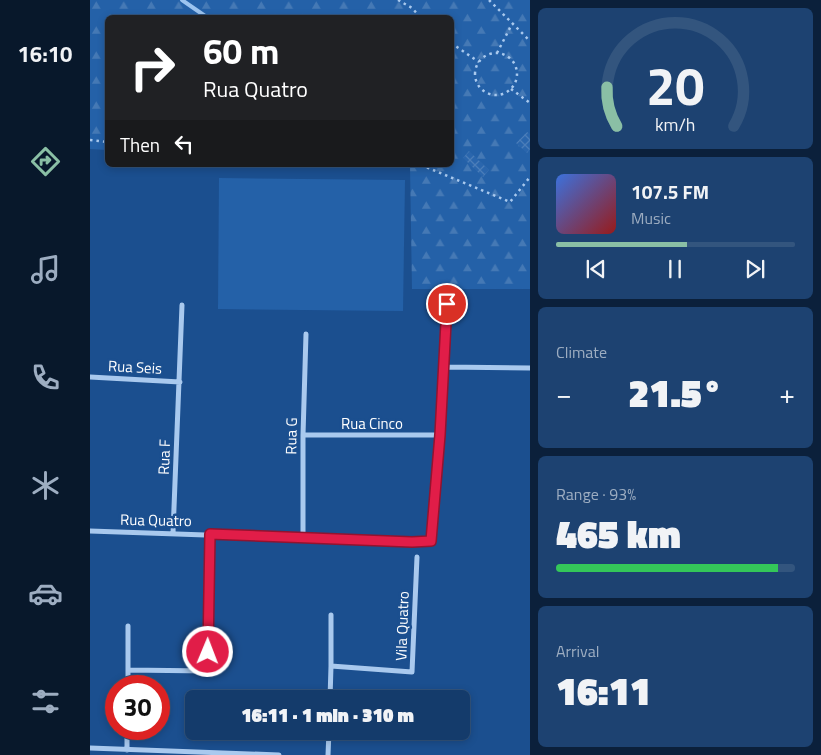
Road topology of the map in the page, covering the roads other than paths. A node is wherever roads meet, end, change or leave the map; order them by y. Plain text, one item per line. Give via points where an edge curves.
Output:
1 (447, 304) dead end
2 (182, 305) dead end
3 (306, 334) dead end
4 (444, 367) junction
5 (530, 368) edge
6 (90, 378) edge
7 (180, 382) junction
8 (303, 435) junction
9 (440, 435) junction
10 (90, 531) edge
11 (173, 533) junction
12 (210, 534) junction
13 (303, 538) junction
14 (417, 557) dead end
15 (331, 615) dead end
16 (128, 626) dead end
17 (331, 666) junction
18 (128, 670) junction
19 (128, 675) edge
20 (330, 690) edge
21 (127, 740) edge
22 (329, 740) edge
23 (90, 748) edge
24 (127, 750) junction
25 (279, 755) edge
26 (328, 755) edge

1 - 4 street
2 - 7 street, Rua F
3 - 8 street, Rua G
4 - 5 street
4 - 9 street
6 - 7 street, Rua Seis
7 - 11 street, Rua F
8 - 9 street, Rua Cinco
8 - 13 street, Rua G
9 - 13 street, Rua Quatro via 431,541
10 - 11 street, Rua Quatro
11 - 12 street, Rua Quatro
12 - 13 street, Rua Quatro
12 - 18 street via 208,671
14 - 17 street, Vila Quatro via 412,672
15 - 17 street
16 - 18 street
17 - 20 street
18 - 19 street
21 - 24 street
22 - 26 street
23 - 24 street
24 - 25 street

